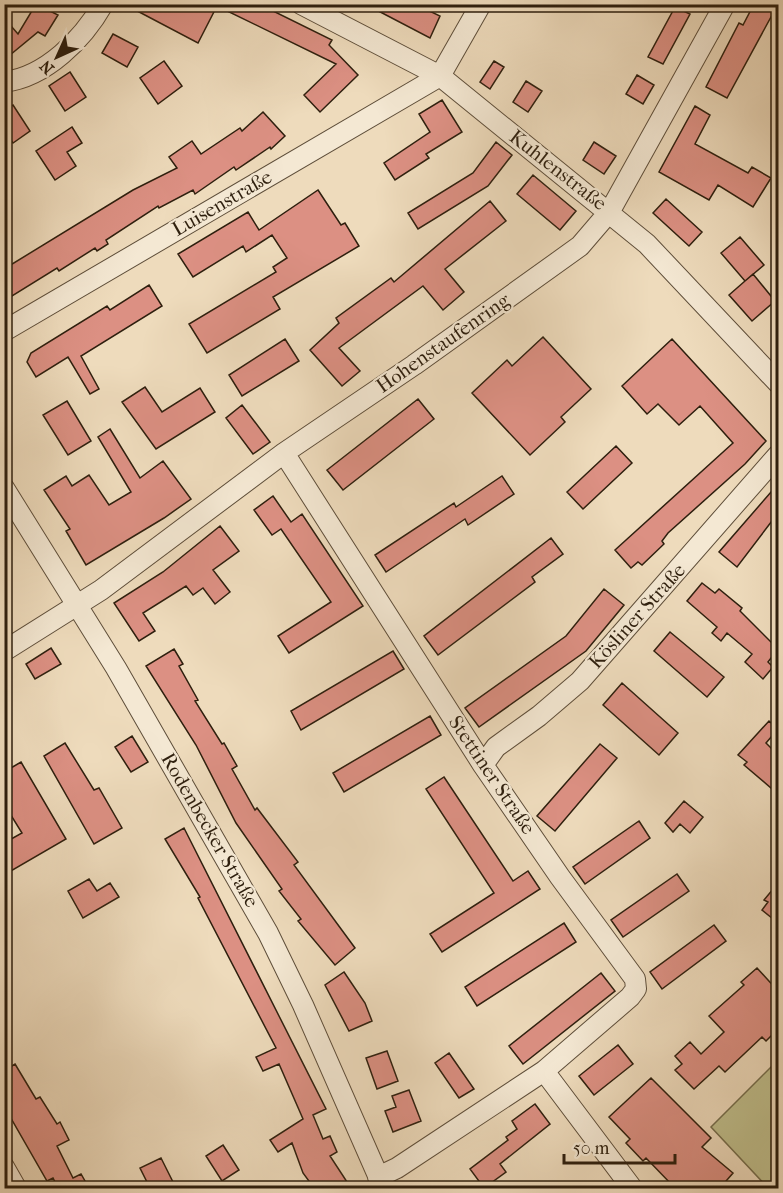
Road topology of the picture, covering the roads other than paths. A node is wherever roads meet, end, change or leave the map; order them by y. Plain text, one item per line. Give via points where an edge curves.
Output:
1 (103, 4) edge
2 (301, 4) edge
3 (481, 4) edge
4 (726, 4) edge
5 (440, 76) junction
6 (4, 82) edge
7 (610, 211) junction
8 (4, 331) edge
9 (778, 383) edge
10 (284, 453) junction
11 (778, 454) edge
12 (4, 488) edge
13 (77, 605) junction
14 (4, 651) edge
15 (483, 765) junction
16 (544, 1071) junction
17 (4, 1167) edge
18 (381, 1183) edge
19 (16, 1188) edge
20 (632, 1188) edge

1 - 6 street via 80,39 46,65 18,80
2 - 5 street, Kuhlenstraße
3 - 5 street
4 - 7 street, Hohenstaufenring
5 - 7 street, Kuhlenstraße
5 - 8 street, Luisenstraße
7 - 9 street, Kuhlenstraße via 682,278
7 - 10 street, Hohenstaufenring via 580,246
10 - 13 street, Hohenstaufenring
10 - 15 street, Stettiner Straße
11 - 15 street, Kösliner Straße via 580,681 496,747
12 - 13 street, Rodenbecker Straße
13 - 14 street, Hohenstaufenring
13 - 18 street, Rodenbecker Straße via 268,933
15 - 16 street, Stettiner Straße via 635,979 636,989 630,997
16 - 18 street, Stettiner Straße via 397,1168
16 - 20 street
17 - 19 street

